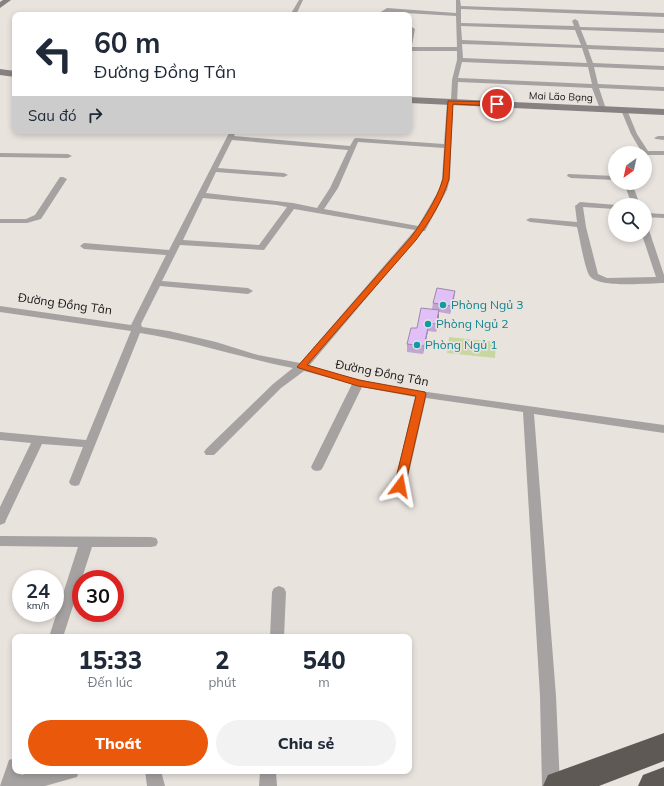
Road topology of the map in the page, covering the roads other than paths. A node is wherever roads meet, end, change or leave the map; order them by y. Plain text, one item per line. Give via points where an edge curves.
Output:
1 (7, 0) edge
2 (301, 0) edge
3 (458, 0) edge
4 (0, 6) edge
5 (458, 7) junction
6 (572, 11) junction
7 (295, 12) edge
8 (384, 12) edge
9 (458, 15) junction
10 (664, 15) edge
11 (459, 24) junction
12 (577, 28) junction
13 (664, 31) edge
14 (460, 42) junction
15 (583, 47) junction
16 (412, 49) edge
17 (459, 49) junction
18 (664, 50) edge
19 (460, 60) junction
20 (591, 66) junction
21 (664, 68) edge
22 (0, 72) edge
23 (12, 74) edge
24 (455, 80) junction
25 (596, 86) junction
26 (664, 89) edge
27 (412, 100) edge
28 (452, 102) junction
29 (603, 109) junction
30 (624, 110) junction
31 (664, 112) edge
32 (232, 134) edge
33 (359, 134) edge
34 (356, 140) junction
35 (448, 146) junction
36 (641, 146) edge
37 (352, 148) junction
38 (652, 152) edge
39 (664, 153) edge
40 (68, 156) dead end
41 (2, 157) edge
42 (214, 170) junction
43 (284, 175) dead end
44 (571, 176) dead end
45 (608, 178) edge
46 (63, 179) dead end
47 (201, 196) junction
48 (292, 205) junction
49 (608, 206) edge
50 (319, 210) junction
51 (652, 215) edge
52 (664, 216) edge
53 (530, 220) dead end
54 (0, 221) edge
55 (582, 226) junction
56 (422, 228) junction
57 (178, 242) junction
58 (649, 242) edge
59 (84, 246) dead end
60 (171, 253) junction
61 (663, 280) edge
62 (156, 283) junction
63 (248, 291) dead end
64 (2, 309) edge
65 (137, 328) junction
66 (302, 367) junction
67 (358, 383) junction
68 (421, 394) junction
69 (528, 409) junction
70 (664, 429) edge
71 (0, 436) edge
72 (38, 440) junction
73 (90, 444) junction
74 (210, 452) dead end
75 (317, 466) dead end
76 (75, 482) dead end
77 (400, 486) dead end
78 (0, 520) edge
79 (0, 541) edge
80 (87, 541) junction
81 (151, 542) dead end
82 (279, 592) dead end
83 (57, 634) edge
84 (277, 634) edge
85 (664, 747) edge
86 (12, 774) edge
87 (59, 774) edge
88 (154, 774) edge
89 (268, 774) edge
90 (664, 782) edge
91 (8, 786) edge
92 (12, 786) edge
93 (156, 786) edge
94 (268, 786) edge
95 (551, 786) edge
96 (559, 786) edge
97 (654, 786) edge

1 - 4 street
2 - 7 street
3 - 5 street
5 - 6 street
5 - 9 street
6 - 10 street
6 - 12 street
8 - 9 street via 387,10
9 - 11 street
11 - 12 street
11 - 14 street
12 - 13 street
12 - 15 street
14 - 15 street
14 - 17 street
15 - 18 street
15 - 20 street
16 - 17 street
17 - 19 street
19 - 20 street
19 - 24 street
20 - 21 street
20 - 25 street
22 - 23 street
24 - 25 street
24 - 28 street
25 - 26 street
25 - 29 street
27 - 28 street, Mai Lão Bạng
28 - 29 street, Mai Lão Bạng
28 - 35 street
29 - 30 street, Mai Lão Bạng
30 - 31 street, Mai Lão Bạng
30 - 36 street
32 - 37 street
32 - 42 street
33 - 34 street
34 - 35 street
34 - 37 street
35 - 56 street via 445,185
37 - 50 street via 334,188
38 - 39 street
40 - 41 street
42 - 43 street
42 - 47 street
44 - 45 street
46 - 54 street via 38,217 27,221
47 - 48 street
47 - 57 street
48 - 50 street
48 - 57 street via 261,248
49 - 55 street via 583,204 579,206
50 - 56 street
51 - 52 street
53 - 55 street via 578,223
55 - 61 street via 596,278 607,281
56 - 66 street
57 - 60 street
58 - 61 street
59 - 60 street
60 - 62 street
62 - 63 street
62 - 65 street via 136,324
64 - 65 street, Đường Đồng Tân
65 - 66 street, Đường Đồng Tân via 184,337 256,358
65 - 73 street
66 - 67 street, Đường Đồng Tân
66 - 74 street via 277,386
67 - 68 street, Đường Đồng Tân
67 - 75 street
68 - 69 street, Đường Đồng Tân
68 - 77 street
69 - 70 street, Đường Đồng Tân
69 - 95 street via 548,696
71 - 72 street
72 - 73 street
72 - 78 street
73 - 76 street
79 - 80 street
80 - 81 street
80 - 83 street
82 - 84 street
85 - 96 highway
86 - 91 street
87 - 92 street
88 - 93 street
89 - 94 street
90 - 97 highway

